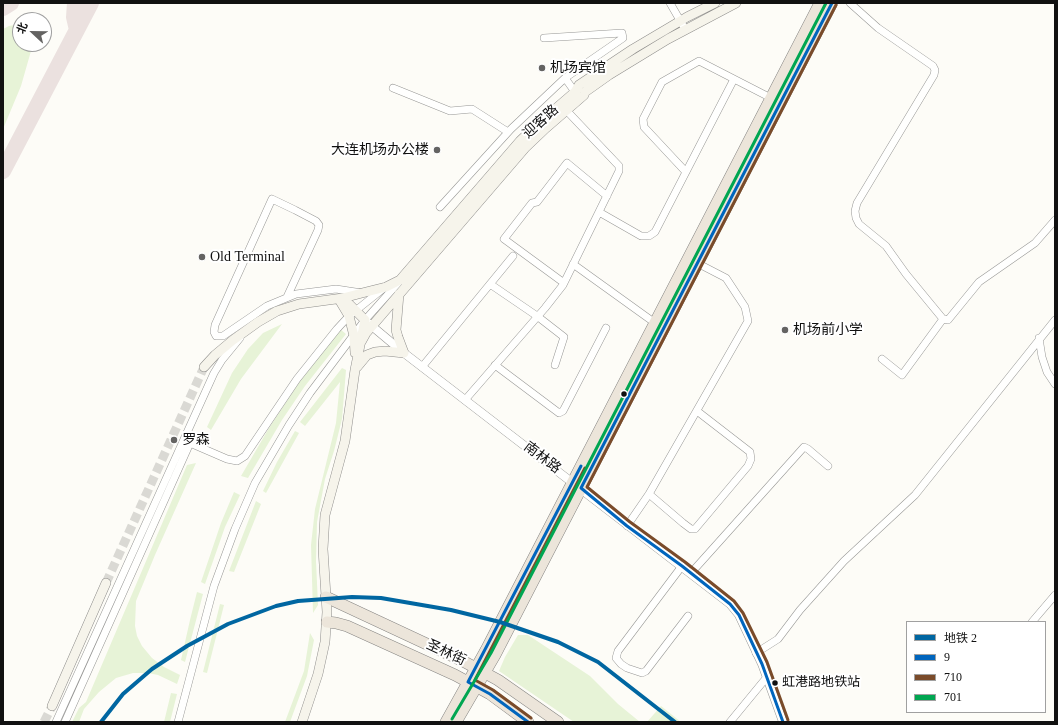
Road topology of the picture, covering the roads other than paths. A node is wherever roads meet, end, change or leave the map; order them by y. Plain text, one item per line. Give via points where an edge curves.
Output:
1 (670, 3) edge
2 (715, 3) edge
3 (736, 3) edge
4 (832, 3) edge
5 (850, 3) edge
6 (818, 5) edge
7 (682, 25) junction
8 (544, 38) dead end
9 (565, 78) junction
10 (734, 79) junction
11 (393, 88) dead end
12 (575, 92) junction
13 (771, 98) junction
14 (566, 110) junction
15 (508, 132) junction
16 (686, 172) junction
17 (607, 196) junction
18 (440, 207) dead end
19 (599, 212) junction
20 (1055, 220) edge
21 (513, 256) dead end
22 (697, 263) junction
23 (573, 264) junction
24 (400, 280) junction
25 (564, 283) junction
26 (490, 284) junction
27 (386, 287) junction
28 (362, 293) junction
29 (399, 294) junction
30 (287, 297) junction
31 (340, 298) junction
32 (352, 313) junction
33 (538, 316) junction
34 (943, 319) junction
35 (1055, 320) edge
36 (369, 323) junction
37 (655, 323) junction
38 (606, 328) dead end
39 (249, 329) junction
40 (1039, 338) junction
41 (357, 339) junction
42 (404, 353) junction
43 (882, 359) dead end
44 (495, 365) junction
45 (555, 365) dead end
46 (204, 367) tunnel mouth
47 (422, 367) junction
48 (355, 370) junction
49 (1055, 384) edge
50 (465, 400) junction
51 (697, 411) junction
52 (828, 466) dead end
53 (577, 485) junction
54 (649, 494) junction
55 (627, 526) junction
56 (682, 566) junction
57 (691, 574) junction
58 (106, 583) tunnel mouth
59 (1055, 595) edge
60 (326, 597) junction
61 (688, 616) dead end
62 (1033, 621) edge
63 (326, 622) junction
64 (756, 653) junction
65 (480, 670) junction
66 (767, 678) junction
67 (472, 684) junction
68 (52, 706) tunnel mouth
69 (56, 722) edge
70 (65, 722) edge
71 (178, 722) edge
72 (302, 722) edge
73 (446, 722) edge
74 (456, 722) edge
75 (528, 722) edge
76 (558, 722) edge
77 (730, 722) edge
78 (783, 722) edge

1 - 7 street
2 - 7 main road, 迎客路
3 - 7 main road, 迎客路
4 - 22 highway
5 - 34 street via 878,28 933,66 935,70 857,203 855,211 859,224 886,246
6 - 13 highway
7 - 12 main road, 迎客路 via 605,67 579,85
7 - 14 main road, 迎客路 via 585,92
8 - 9 street via 622,33 624,38
9 - 12 street
9 - 15 street
10 - 13 street
10 - 16 street
10 - 16 street via 699,61 662,82 643,119 644,127
11 - 15 street via 450,111 472,109
12 - 24 main road, 迎客路 via 520,141
13 - 37 highway
14 - 17 street via 619,166
14 - 29 main road, 迎客路 via 533,140
15 - 18 street
16 - 19 street via 655,232 649,236 634,233
17 - 19 street
17 - 25 street via 567,163 504,239
19 - 23 street
20 - 34 street via 1035,243 979,282 948,320
21 - 26 street
22 - 51 street via 726,278 745,307 748,321
22 - 53 highway
23 - 25 street
23 - 37 street
24 - 27 main road
24 - 36 street
25 - 33 street
26 - 33 street
26 - 47 street
27 - 28 main road
27 - 32 street
28 - 30 street via 336,289
28 - 31 main road
29 - 36 main road, 迎客路
29 - 42 main road via 396,330
30 - 30 street via 267,306 223,336 215,334 215,325 272,199 316,221 319,225
31 - 32 main road
31 - 39 main road via 309,302 277,311
32 - 36 main road
32 - 41 main road
32 - 70 street via 297,379 245,456 237,461 226,459 190,443
33 - 44 street
33 - 45 street via 564,337
34 - 43 street via 902,375
35 - 40 street
36 - 41 main road
36 - 42 street, 南林路
37 - 53 highway
38 - 44 street via 563,411 559,413
39 - 46 main road
39 - 69 street via 214,373
40 - 49 street via 1042,358
40 - 64 street via 915,495 844,561 778,639
41 - 48 main road
41 - 71 street via 306,400 256,483 235,529 214,586
42 - 47 street, 南林路
42 - 48 main road via 375,352 367,355
44 - 50 street
47 - 50 street, 南林路
48 - 60 main road via 344,441 325,515 323,549
50 - 53 street, 南林路
51 - 54 street
51 - 54 street via 750,452 748,466 695,529 683,523
52 - 57 street via 804,447
53 - 55 street, 南林路
53 - 65 highway
54 - 55 street
55 - 56 street, 南林路
56 - 57 street, 南林路
56 - 61 street via 618,651 616,658 627,668 642,673 646,671
57 - 64 street, 南林路 via 730,604 739,615
58 - 68 main road
59 - 62 street
60 - 63 main road
60 - 65 highway, 圣林街
63 - 67 highway, 圣林街 via 348,626
63 - 72 main road via 325,642 318,674
64 - 66 street, 南林路
65 - 67 highway
65 - 76 highway, 圣林街
66 - 77 street
66 - 78 street, 南林路
67 - 73 highway
67 - 74 highway
67 - 75 highway, 圣林街

